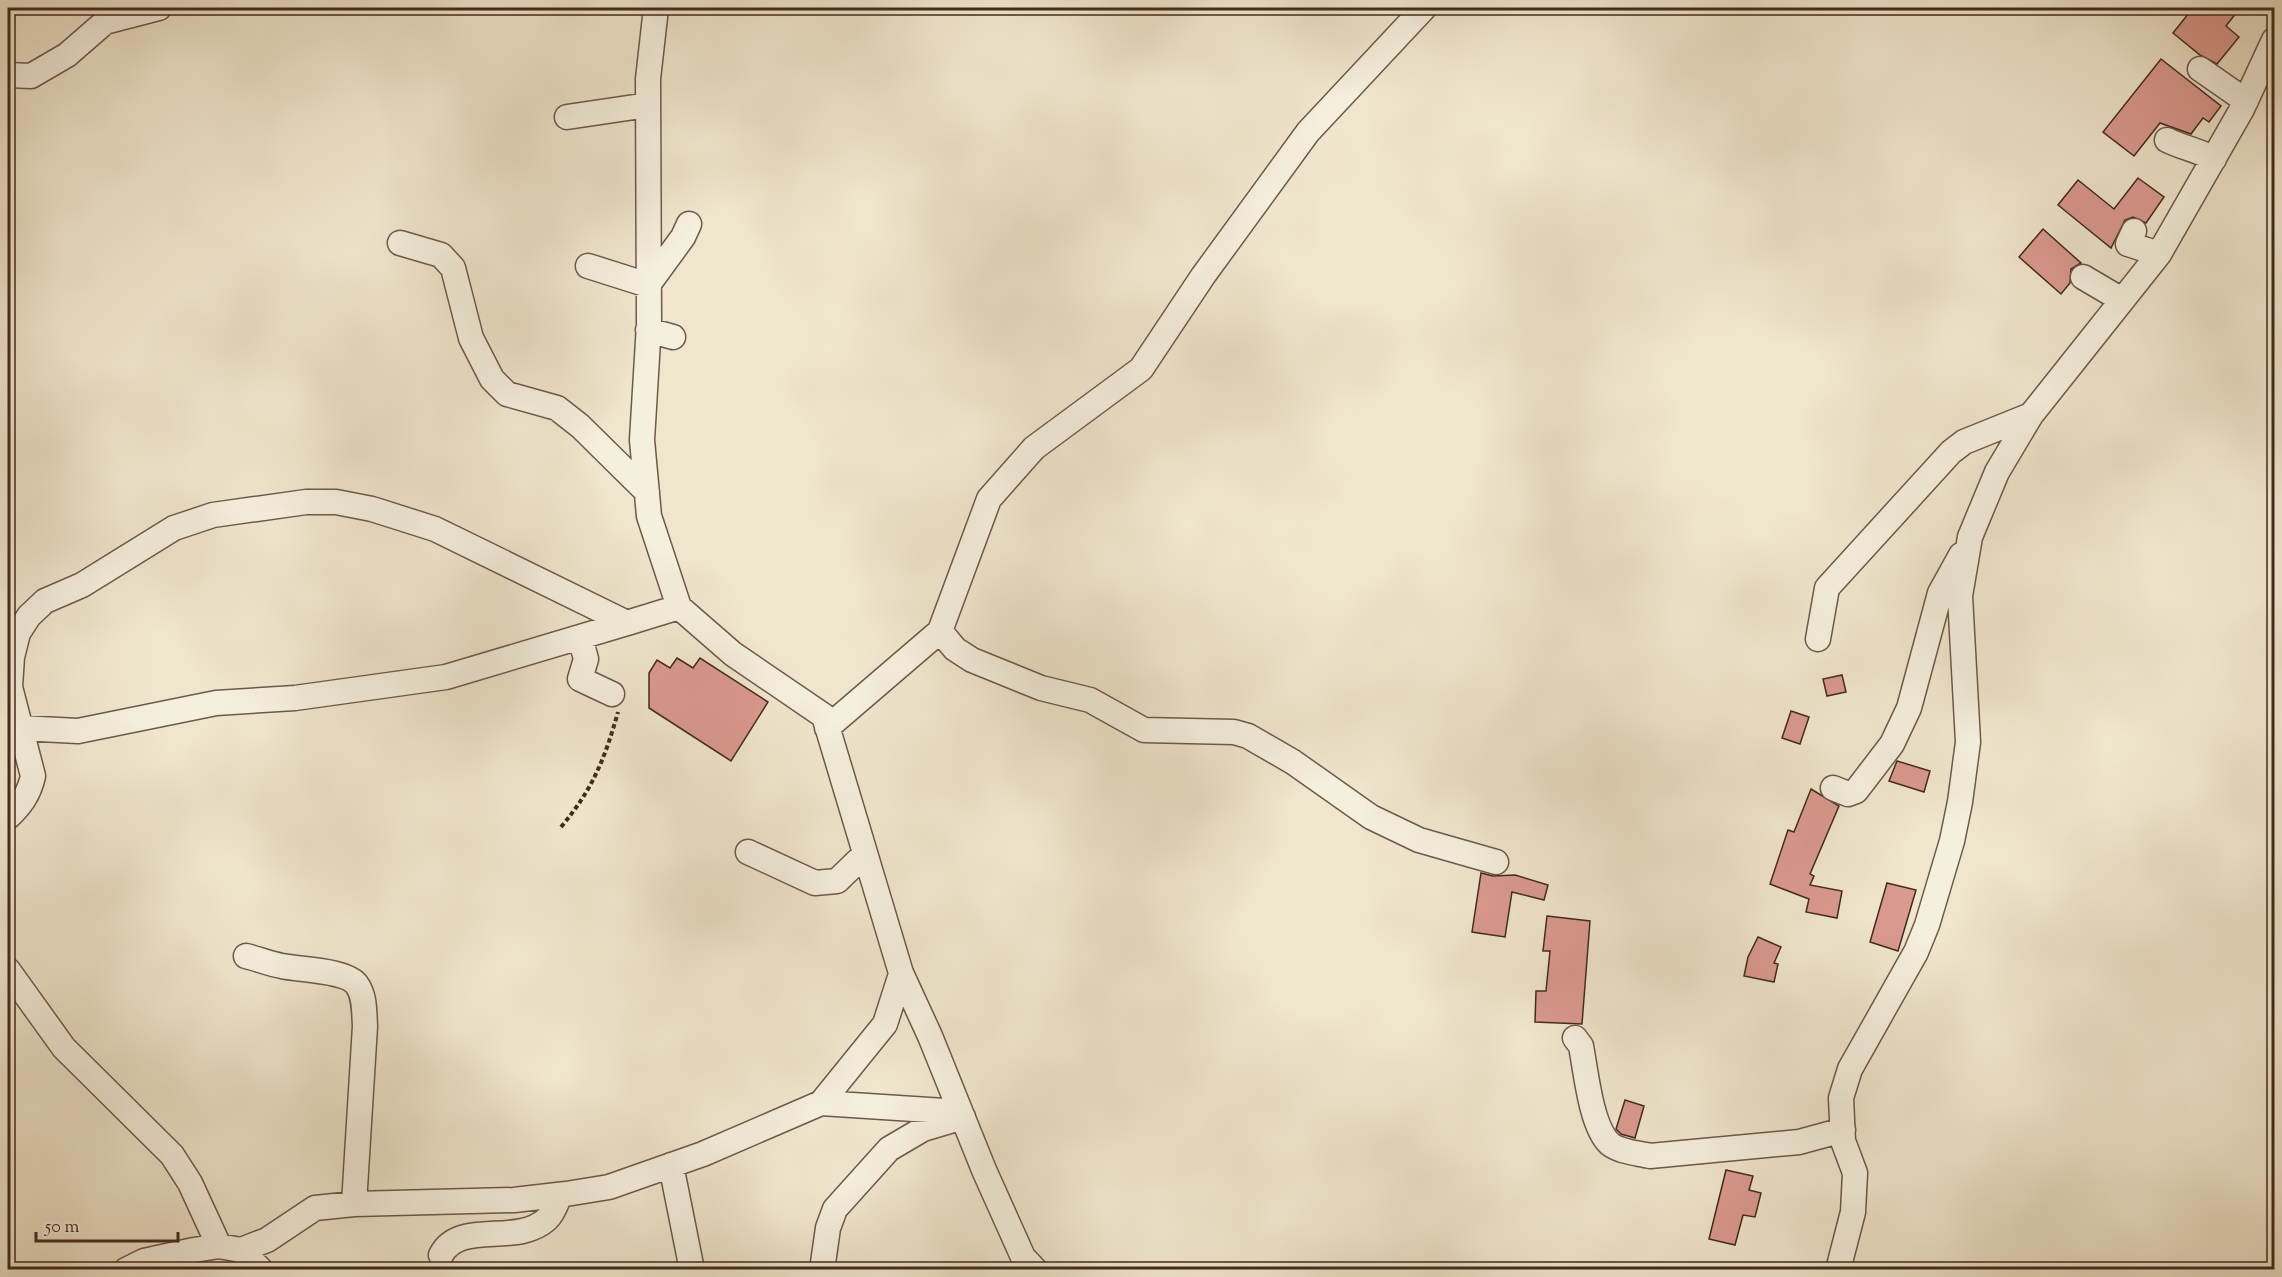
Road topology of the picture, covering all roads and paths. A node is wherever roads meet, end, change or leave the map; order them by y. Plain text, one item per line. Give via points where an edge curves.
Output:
1 (159, 8) edge
2 (656, 8) edge
3 (1424, 8) edge
4 (2274, 40) edge
5 (2200, 69) dead end
6 (8, 75) edge
7 (2246, 101) junction
8 (648, 105) junction
9 (567, 117) dead end
10 (2167, 140) dead end
11 (2214, 159) junction
12 (689, 224) dead end
13 (2134, 231) dead end
14 (400, 243) dead end
15 (2159, 254) junction
16 (588, 266) dead end
17 (2083, 276) dead end
18 (648, 285) junction
19 (2122, 300) junction
20 (648, 330) junction
21 (673, 336) dead end
22 (2031, 415) junction
23 (646, 492) junction
24 (1970, 537) junction
25 (679, 607) junction
26 (627, 622) junction
27 (13, 626) edge
28 (940, 632) junction
29 (580, 637) junction
30 (1818, 639) dead end
31 (612, 694) joint
32 (827, 728) junction
33 (14, 729) edge
34 (1833, 788) dead end
35 (8, 817) edge
36 (561, 827) dead end
37 (748, 852) dead end
38 (865, 854) junction
39 (1496, 862) dead end
40 (246, 956) dead end
41 (8, 970) edge
42 (901, 974) junction
43 (1575, 1038) dead end
44 (821, 1103) junction
45 (961, 1115) junction
46 (1843, 1130) junction
47 (672, 1165) junction
48 (560, 1195) junction
49 (354, 1204) junction
50 (230, 1248) junction
51 (441, 1254) dead end
52 (126, 1269) edge
53 (261, 1269) edge
54 (692, 1269) edge
55 (822, 1269) edge
56 (1035, 1269) edge
57 (1839, 1269) edge

1 - 6 street via 105,22 67,55 31,76
2 - 8 street
3 - 28 street via 1308,132 1141,369 1034,447 989,499
4 - 7 street
5 - 7 street
7 - 11 street
8 - 9 street
8 - 18 street
10 - 11 street via 2180,147 2198,149
11 - 15 street
12 - 18 street
13 - 15 street via 2128,244
14 - 23 street via 441,255 453,268 471,338 492,379 507,394 557,408
15 - 19 street
16 - 18 street
17 - 19 street
18 - 20 street
19 - 22 street
20 - 21 street
20 - 23 street via 642,440
22 - 24 street via 1998,472
22 - 30 street via 1964,442 1951,452 1827,588
23 - 25 street via 649,516
24 - 34 street via 1940,593 1908,708 1892,744 1856,791 1848,794
24 - 46 street via 1960,596 1968,742 1952,841 1928,925 1916,952 1850,1069 1841,1098
25 - 26 street
25 - 32 street via 733,654 824,716
26 - 27 street via 435,529 372,509 336,502 306,502 213,515 174,528 82,585 45,601
26 - 29 street
27 - 33 street via 10,687
28 - 32 street
28 - 39 street via 972,660 1041,687 1090,700 1144,730 1234,732 1248,736 1293,762 1371,817 1419,840
29 - 31 street via 586,658 580,679
29 - 33 street via 446,678 295,698 216,703 78,731
31 - 36 path via 619,711 605,759 580,805
32 - 38 street
33 - 35 street via 33,776 21,804
37 - 38 street via 815,883 837,881
38 - 42 street
40 - 49 street via 352,979 359,987 365,1026
41 - 50 street via 64,1048 172,1155
42 - 44 street via 885,1024
42 - 45 street
43 - 46 street via 1581,1046 1599,1130 1611,1145 1627,1151 1650,1156 1799,1142
44 - 45 street
44 - 47 street
45 - 55 street via 923,1129 889,1149 835,1209
45 - 56 street via 1023,1257
46 - 57 street via 1855,1173 1853,1212
47 - 48 street via 609,1187
47 - 54 street
48 - 49 street
48 - 51 street via 548,1219 522,1233 464,1236 446,1245
49 - 50 street via 315,1208 267,1240
50 - 52 street via 144,1261
50 - 53 street

